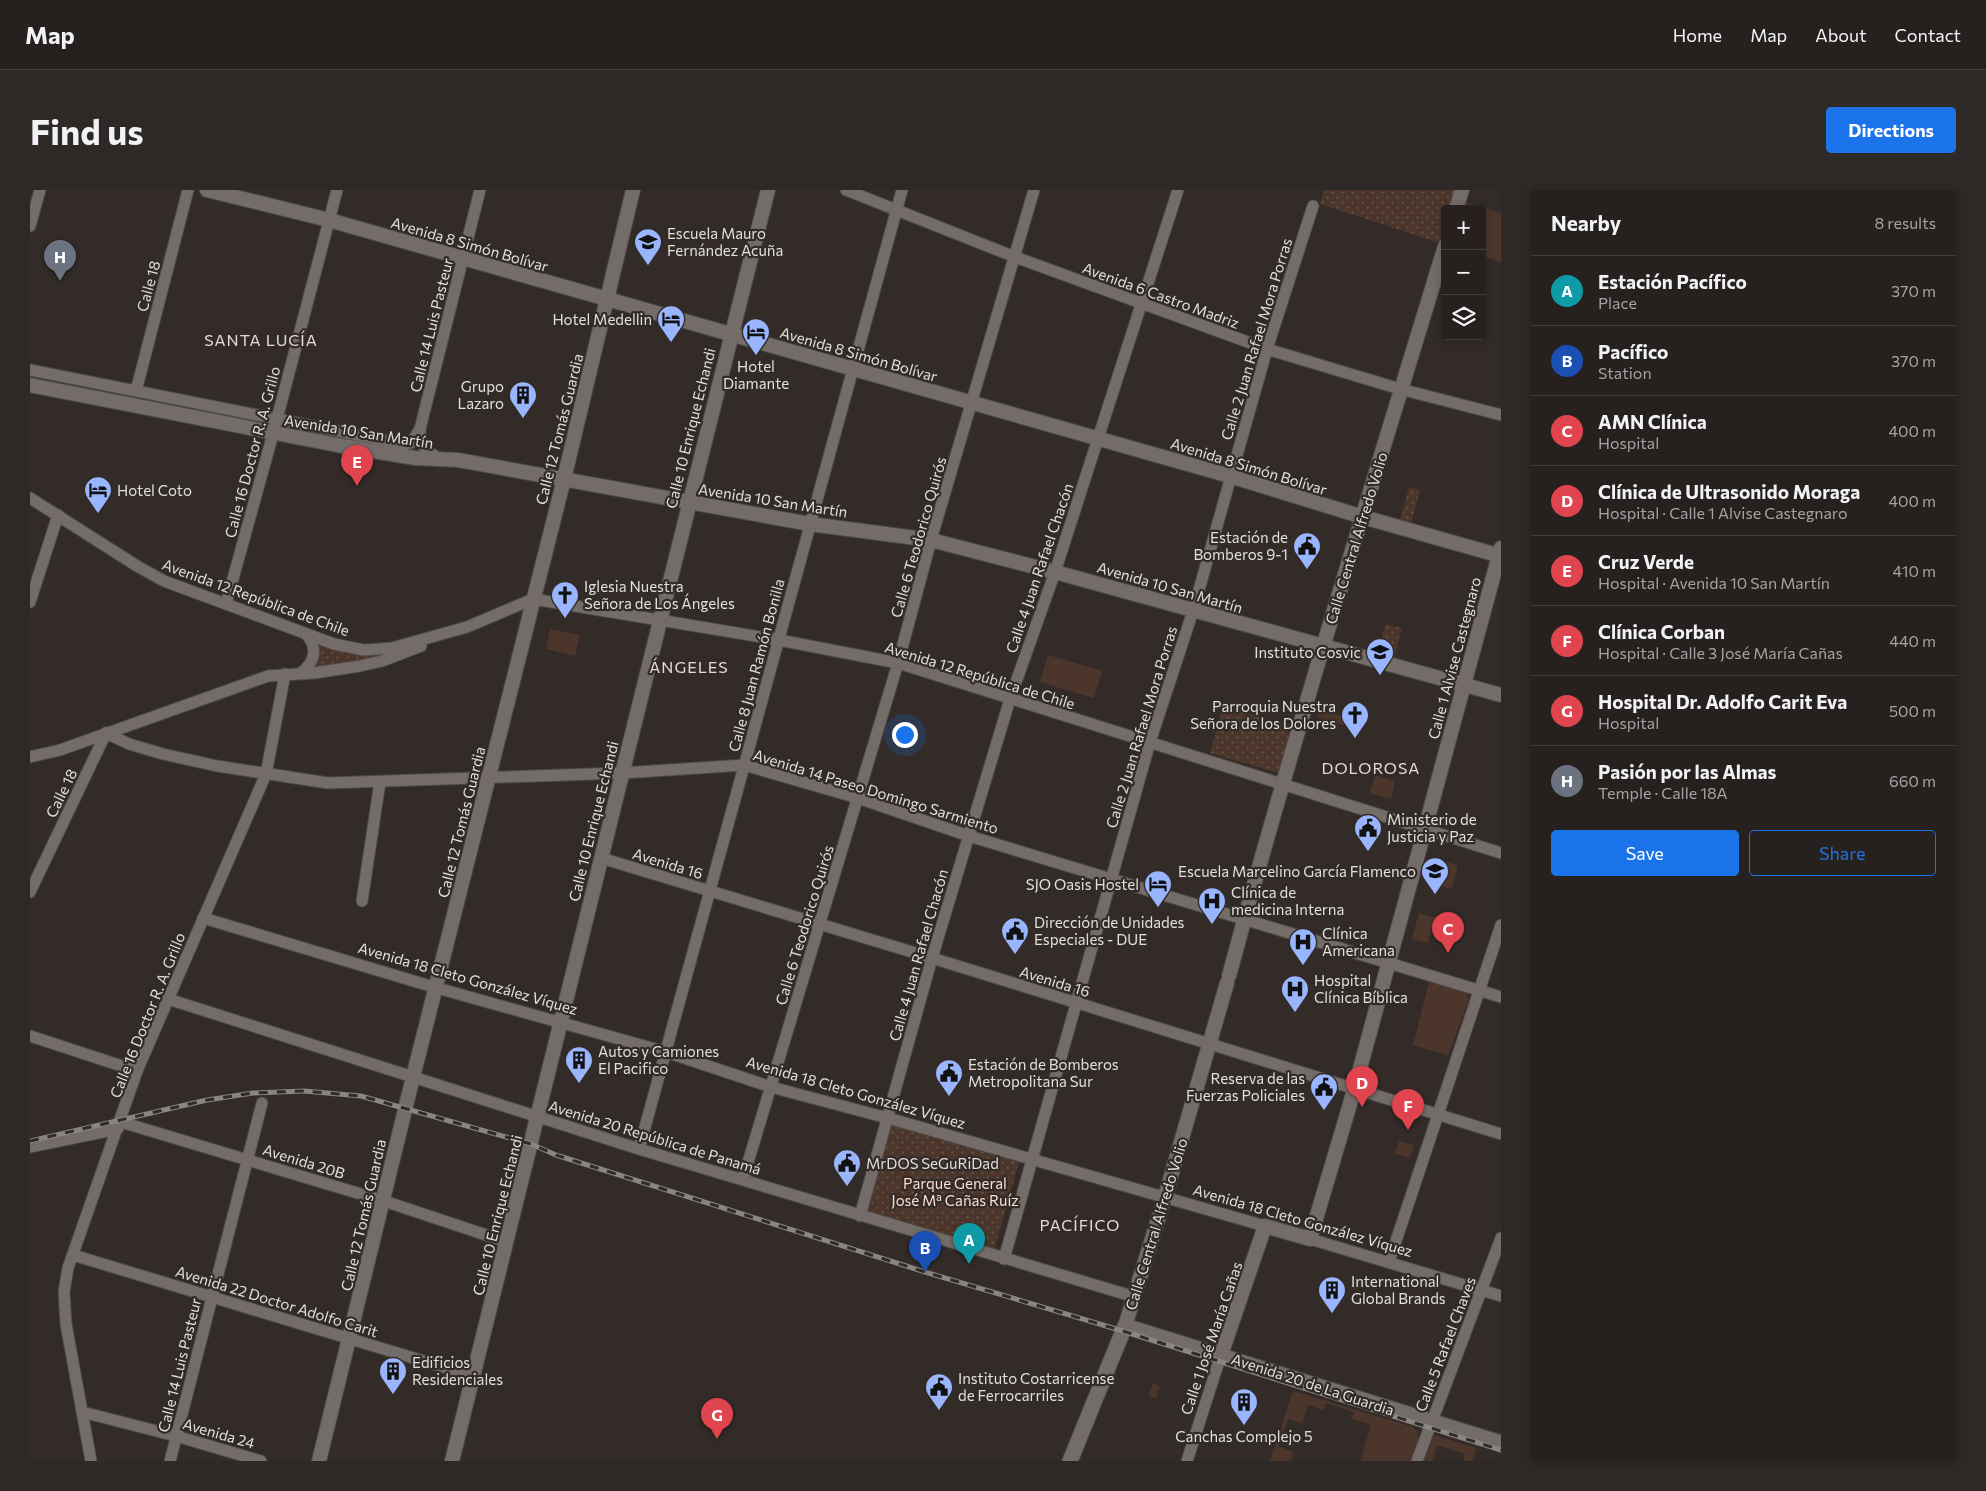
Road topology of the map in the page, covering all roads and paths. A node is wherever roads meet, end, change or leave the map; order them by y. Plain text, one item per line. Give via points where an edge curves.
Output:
1 (40, 190) edge
2 (188, 190) edge
3 (207, 190) edge
4 (337, 190) edge
5 (480, 190) edge
6 (634, 190) edge
7 (768, 190) edge
8 (846, 190) edge
9 (902, 190) edge
10 (1034, 190) edge
11 (1178, 190) edge
12 (1462, 190) edge
13 (1457, 205) edge
14 (1313, 206) dead end
15 (897, 210) junction
16 (329, 220) junction
17 (30, 226) edge
18 (1444, 250) edge
19 (1015, 258) junction
20 (463, 259) junction
21 (607, 300) junction
22 (1142, 304) junction
23 (731, 334) junction
24 (1267, 349) junction
25 (853, 368) junction
26 (30, 370) edge
27 (30, 385) edge
28 (1400, 389) junction
29 (136, 391) junction
30 (972, 403) junction
31 (1501, 415) edge
32 (275, 427) junction
33 (420, 429) junction
34 (1098, 438) junction
35 (441, 459) junction
36 (1230, 476) junction
37 (564, 479) junction
38 (30, 498) edge
39 (688, 503) junction
40 (58, 515) junction
41 (1363, 517) junction
42 (810, 524) junction
43 (931, 540) junction
44 (1500, 553) edge
45 (1055, 572) junction
46 (533, 598) junction
47 (30, 602) edge
48 (226, 604) junction
49 (1193, 611) junction
50 (659, 621) junction
51 (467, 627) junction
52 (307, 635) junction
53 (779, 640) junction
54 (1323, 647) junction
55 (898, 663) junction
56 (302, 673) junction
57 (284, 674) junction
58 (1463, 684) junction
59 (1501, 695) edge
60 (1010, 699) junction
61 (106, 733) junction
62 (1150, 742) junction
63 (30, 757) edge
64 (744, 765) junction
65 (622, 773) junction
66 (266, 774) junction
67 (489, 778) junction
68 (380, 782) junction
69 (1282, 784) junction
70 (858, 798) junction
71 (1424, 829) junction
72 (968, 836) junction
73 (1501, 853) edge
74 (601, 858) junction
75 (1111, 879) junction
76 (710, 891) junction
77 (30, 892) edge
78 (362, 901) dead end
79 (203, 918) junction
80 (1244, 920) junction
81 (820, 924) junction
82 (1501, 925) edge
83 (932, 958) junction
84 (1387, 963) junction
85 (437, 988) junction
86 (1479, 990) junction
87 (1501, 997) edge
88 (168, 999) junction
89 (1075, 1003) junction
90 (560, 1021) junction
91 (30, 1036) edge
92 (1211, 1044) junction
93 (666, 1052) junction
94 (137, 1071) junction
95 (413, 1076) junction
96 (771, 1087) junction
97 (1355, 1087) junction
98 (262, 1102) dead end
99 (1438, 1113) junction
100 (537, 1116) junction
101 (887, 1118) junction
102 (119, 1125) junction
103 (1501, 1134) edge
104 (30, 1147) edge
105 (639, 1148) junction
106 (1031, 1159) junction
107 (247, 1160) junction
108 (743, 1179) junction
109 (1165, 1197) junction
110 (384, 1201) junction
111 (860, 1216) junction
112 (1266, 1226) junction
113 (1310, 1238) junction
114 (1501, 1238) edge
115 (507, 1242) junction
116 (73, 1254) junction
117 (1004, 1259) junction
118 (1389, 1262) junction
119 (1482, 1290) junction
120 (1501, 1296) edge
121 (211, 1297) junction
122 (1135, 1297) junction
123 (1125, 1326) junction
124 (350, 1339) junction
125 (1221, 1355) junction
126 (473, 1376) junction
127 (82, 1412) junction
128 (1431, 1422) junction
129 (176, 1436) junction
130 (1501, 1443) edge
131 (92, 1461) edge
132 (170, 1461) edge
133 (261, 1461) edge
134 (319, 1461) edge
135 (452, 1461) edge
136 (1070, 1461) edge
137 (1187, 1461) edge
138 (1417, 1461) edge

1 - 17 street
2 - 29 street, Calle 18
3 - 16 street, Avenida 8 Simón Bolívar
4 - 16 street, Calle 16 Doctor R. A. Grillo
5 - 20 street, Calle 14 Luis Pasteur
6 - 21 street, Calle 12 Tomás Guardia
7 - 23 street, Calle 10 Enrique Echandi
8 - 15 street, Avenida 6 Castro Madriz
9 - 15 street, Calle 8 Juan Ramón Bonilla
10 - 19 street, Calle 6 Teodorico Quirós
11 - 22 street, Calle 4 Juan Rafael Chacón
12 - 13 street
14 - 24 street, Calle 2 Juan Rafael Mora Porras
15 - 19 street, Avenida 6 Castro Madriz
15 - 25 street, Calle 8 Juan Ramón Bonilla
16 - 20 street, Avenida 8 Simón Bolívar
16 - 32 street, Calle 16 Doctor R. A. Grillo
18 - 28 street, Calle Central Alfredo Volio
19 - 22 street, Avenida 6 Castro Madriz
19 - 30 street, Calle 6 Teodorico Quirós
20 - 21 street, Avenida 8 Simón Bolívar
20 - 33 street, Calle 14 Luis Pasteur
21 - 23 street, Avenida 8 Simón Bolívar
21 - 37 street, Calle 12 Tomás Guardia
22 - 24 street, Avenida 6 Castro Madriz
22 - 34 street, Calle 4 Juan Rafael Chacón
23 - 25 street, Avenida 8 Simón Bolívar
23 - 39 street, Calle 10 Enrique Echandi
24 - 28 street, Avenida 6 Castro Madriz
24 - 36 street, Calle 2 Juan Rafael Mora Porras
25 - 30 street, Avenida 8 Simón Bolívar
25 - 42 street, Calle 8 Juan Ramón Bonilla
26 - 29 street, Avenida 10 San Martín
27 - 32 street, Avenida 10 San Martín
28 - 31 street, Avenida 6 Castro Madriz
28 - 41 street, Calle Central Alfredo Volio
29 - 32 street, Avenida 10 San Martín
30 - 34 street, Avenida 8 Simón Bolívar
30 - 43 street, Calle 6 Teodorico Quirós
32 - 33 street, Avenida 10 San Martín via 403,444 411,443
32 - 35 street, Avenida 10 San Martín via 415,458
32 - 48 street, Calle 16 Doctor R. A. Grillo
33 - 35 street via 426,450
34 - 36 street, Avenida 8 Simón Bolívar
34 - 45 street, Calle 4 Juan Rafael Chacón
35 - 37 street, Avenida 10 San Martín
36 - 41 street, Avenida 8 Simón Bolívar
36 - 49 street, Calle 2 Juan Rafael Mora Porras
37 - 39 street, Avenida 10 San Martín
37 - 46 street, Calle 12 Tomás Guardia
38 - 40 street, Avenida 12 República de Chile
39 - 42 street, Avenida 10 San Martín
39 - 50 street, Calle 10 Enrique Echandi
40 - 47 street
40 - 48 street, Avenida 12 República de Chile via 155,577
41 - 44 street, Avenida 8 Simón Bolívar
41 - 54 street, Calle Central Alfredo Volio
42 - 43 street, Avenida 10 San Martín
42 - 53 street, Calle 8 Juan Ramón Bonilla
43 - 45 street, Avenida 10 San Martín
43 - 55 street, Calle 6 Teodorico Quirós
44 - 58 street, Calle 1 Alvise Castegnaro
45 - 49 street, Avenida 10 San Martín
45 - 60 street, Calle 4 Juan Rafael Chacón
46 - 50 street, Avenida 12 República de Chile
46 - 51 street, Avenida 12 República de Chile
46 - 67 street, Calle 12 Tomás Guardia
48 - 52 street, Avenida 12 República de Chile
49 - 54 street, Avenida 10 San Martín
49 - 62 street, Calle 2 Juan Rafael Mora Porras
50 - 53 street, Avenida 12 República de Chile
50 - 65 street, Calle 10 Enrique Echandi
51 - 52 street, Avenida 12 República de Chile via 376,650 353,648
51 - 56 street via 382,661
52 - 56 street via 314,655
53 - 55 street, Avenida 12 República de Chile
53 - 64 street, Calle 8 Juan Ramón Bonilla
54 - 58 street, Avenida 10 San Martín
54 - 69 street, Calle Central Alfredo Volio
55 - 60 street, Avenida 12 República de Chile
55 - 70 street, Calle 6 Teodorico Quirós
56 - 57 street
57 - 61 street via 256,680
57 - 66 street, Calle 16 Doctor R. A. Grillo
58 - 59 street, Avenida 10 San Martín
58 - 71 street, Calle 1 Alvise Castegnaro
60 - 62 street, Avenida 12 República de Chile
60 - 72 street, Calle 4 Juan Rafael Chacón
61 - 63 street
61 - 66 street, Avenida 14 Paseo Domingo Sarmiento via 163,754
61 - 77 street, Calle 18
62 - 69 street, Avenida 12 República de Chile
62 - 75 street, Calle 2 Juan Rafael Mora Porras
64 - 65 street, Avenida 14 Paseo Domingo Sarmiento
64 - 70 street, Avenida 14 Paseo Domingo Sarmiento
64 - 76 street, Calle 8 Juan Ramón Bonilla
65 - 67 street, Avenida 14 Paseo Domingo Sarmiento
65 - 74 street, Calle 10 Enrique Echandi
66 - 68 street, Avenida 14 Paseo Domingo Sarmiento via 328,783
66 - 79 street, Calle 16 Doctor R. A. Grillo
67 - 68 street, Avenida 14 Paseo Domingo Sarmiento
67 - 85 street, Calle 12 Tomás Guardia
68 - 78 street
69 - 71 street, Avenida 12 República de Chile
69 - 80 street, Calle Central Alfredo Volio
70 - 72 street, Avenida 14 Paseo Domingo Sarmiento
70 - 81 street, Calle 6 Teodorico Quirós
71 - 73 street, Avenida 12 República de Chile
71 - 84 street, Calle 1 Alvise Castegnaro
72 - 75 street, Avenida 14 Paseo Domingo Sarmiento
72 - 83 street, Calle 4 Juan Rafael Chacón
74 - 76 street, Avenida 16
74 - 90 street, Calle 10 Enrique Echandi
75 - 80 street, Avenida 14 Paseo Domingo Sarmiento
75 - 89 street, Calle 2 Juan Rafael Mora Porras
76 - 81 street, Avenida 16
76 - 93 street, Calle 8 Juan Ramón Bonilla
79 - 85 street, Avenida 18 Cleto González Víquez
79 - 88 street, Calle 16 Doctor R. A. Grillo
80 - 84 street, Avenida 14 Paseo Domingo Sarmiento
80 - 92 street, Calle Central Alfredo Volio
81 - 83 street, Avenida 16
81 - 96 street, Calle 6 Teodorico Quirós
82 - 86 street
83 - 89 street, Avenida 16
83 - 101 street, Calle 4 Juan Rafael Chacón
84 - 86 street, Avenida 14 Paseo Domingo Sarmiento
84 - 97 street, Calle 1 Alvise Castegnaro
85 - 90 street, Avenida 18 Cleto González Víquez
85 - 95 street, Calle 12 Tomás Guardia
86 - 87 street, Avenida 14 Paseo Domingo Sarmiento
86 - 99 street
88 - 94 street, Calle 16 Doctor R. A. Grillo
88 - 95 street, Avenida 20 República de Panamá
89 - 92 street, Avenida 16
89 - 106 street, Calle 2 Juan Rafael Mora Porras
90 - 93 street, Avenida 18 Cleto González Víquez
90 - 100 street, Calle 10 Enrique Echandi
91 - 94 street
92 - 97 street, Avenida 16
92 - 109 street, Calle Central Alfredo Volio
93 - 96 street, Avenida 18 Cleto González Víquez
93 - 105 street, Calle 8 Juan Ramón Bonilla
94 - 102 street, Calle 16 Doctor R. A. Grillo
95 - 100 street, Avenida 20 República de Panamá
95 - 110 street, Calle 12 Tomás Guardia
96 - 101 street, Avenida 18 Cleto González Víquez
96 - 108 street, Calle 6 Teodorico Quirós
97 - 99 street, Avenida 16
97 - 113 street, Calle 1 Alvise Castegnaro
98 - 107 street, Calle 14 Luis Pasteur
99 - 103 street, Avenida 16
99 - 118 street
100 - 105 street, Avenida 20 República de Panamá
100 - 115 street, Calle 10 Enrique Echandi
101 - 106 street, Avenida 18 Cleto González Víquez
101 - 111 street, Calle 4 Juan Rafael Chacón
102 - 104 street
102 - 107 street, Avenida 20B
102 - 116 street, Calle 16 Doctor R. A. Grillo
105 - 108 street, Avenida 20 República de Panamá
106 - 109 street, Avenida 18 Cleto González Víquez
106 - 117 street, Calle 2 Juan Rafael Mora Porras
107 - 110 street, Avenida 20B
107 - 121 street, Calle 14 Luis Pasteur
108 - 111 street, Avenida 20 República de Panamá
109 - 112 street, Avenida 18 Cleto González Víquez
109 - 122 street, Calle Central Alfredo Volio
110 - 115 street, Avenida 20B
110 - 124 street, Calle 12 Tomás Guardia
111 - 117 street, Avenida 20 República de Panamá
112 - 113 street, Avenida 18 Cleto González Víquez
112 - 125 street, Calle 1 José María Cañas
113 - 118 street, Avenida 18 Cleto González Víquez
114 - 119 street, Calle 5 Rafael Chaves
115 - 126 street, Calle 10 Enrique Echandi
116 - 121 street, Avenida 22 Doctor Adolfo Carit
116 - 127 street, Calle 16 Doctor R. A. Grillo via 64,1292 66,1324
117 - 122 street, Avenida 20 República de Panamá
118 - 119 street, Avenida 18 Cleto González Víquez
119 - 120 street, Avenida 18 Cleto González Víquez
119 - 128 street, Calle 5 Rafael Chaves
121 - 124 street, Avenida 22 Doctor Adolfo Carit
121 - 129 street, Calle 14 Luis Pasteur
122 - 123 street, Calle Central Alfredo Volio
123 - 125 main road, Avenida 20 de La Guardia
123 - 136 main road, Calle Central Alfredo Volio
124 - 126 street, Avenida 22 Doctor Adolfo Carit
124 - 134 street, Calle 12 Tomás Guardia
125 - 128 main road, Avenida 20 de La Guardia
125 - 137 street, Calle 1 José María Cañas
126 - 135 street, Calle 10 Enrique Echandi
127 - 129 street, Avenida 24
127 - 131 street, Calle 16 Doctor R. A. Grillo
128 - 130 main road, Avenida 20 de La Guardia
128 - 138 street, Calle 5 Rafael Chaves
129 - 132 street, Calle 14 Luis Pasteur
129 - 133 street, Avenida 24

